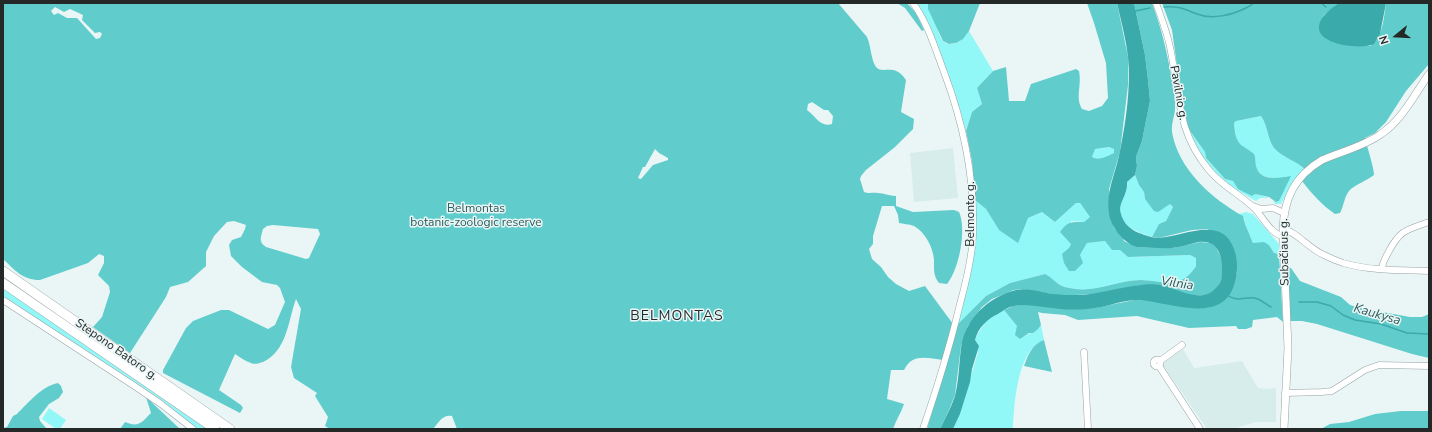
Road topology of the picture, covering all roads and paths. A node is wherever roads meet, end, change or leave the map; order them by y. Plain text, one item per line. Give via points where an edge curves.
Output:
1 (913, 3) edge
2 (1156, 3) edge
3 (1429, 74) edge
4 (1253, 206) junction
5 (1265, 209) junction
6 (1284, 213) junction
7 (1262, 217) junction
8 (1429, 222) edge
9 (1283, 232) junction
10 (1382, 268) junction
11 (3, 271) edge
12 (1429, 271) edge
13 (3, 283) edge
14 (3, 300) edge
15 (1182, 345) dead end
16 (1084, 352) dead end
17 (1429, 366) edge
18 (1285, 393) junction
19 (193, 429) edge
20 (215, 429) edge
21 (230, 429) edge
22 (923, 429) edge
23 (1088, 429) edge
24 (1200, 429) edge
25 (1284, 429) edge

1 - 22 street, Belmonto g. via 930,34 952,92 971,170 973,212 971,254 964,288 949,348
2 - 4 street, Pavilnio g. via 1170,45 1180,112 1190,141 1216,178
3 - 6 street, Subačiaus g. via 1395,122 1382,134 1307,169 1293,188
4 - 5 street, Pavilnio g.
4 - 7 street, Pavilnio g.
5 - 6 street, Pavilnio g. via 1273,208
5 - 7 street
6 - 9 street, Subačiaus g.
7 - 9 street, Pavilnio g. via 1276,234
8 - 10 street via 1399,235
9 - 10 street, Pavilnio g. via 1292,231 1319,253 1343,263
9 - 18 street, Subačiaus g. via 1288,348
10 - 12 street, Pavilnio g.
11 - 21 main road, Stepono Batoro g.
13 - 20 main road, Stepono Batoro g.
14 - 19 street, Stepono Batoro g. via 136,387
15 - 24 street via 1159,364
16 - 23 street
17 - 18 street via 1379,365 1365,370 1332,391
18 - 25 street, Subačiaus g.

